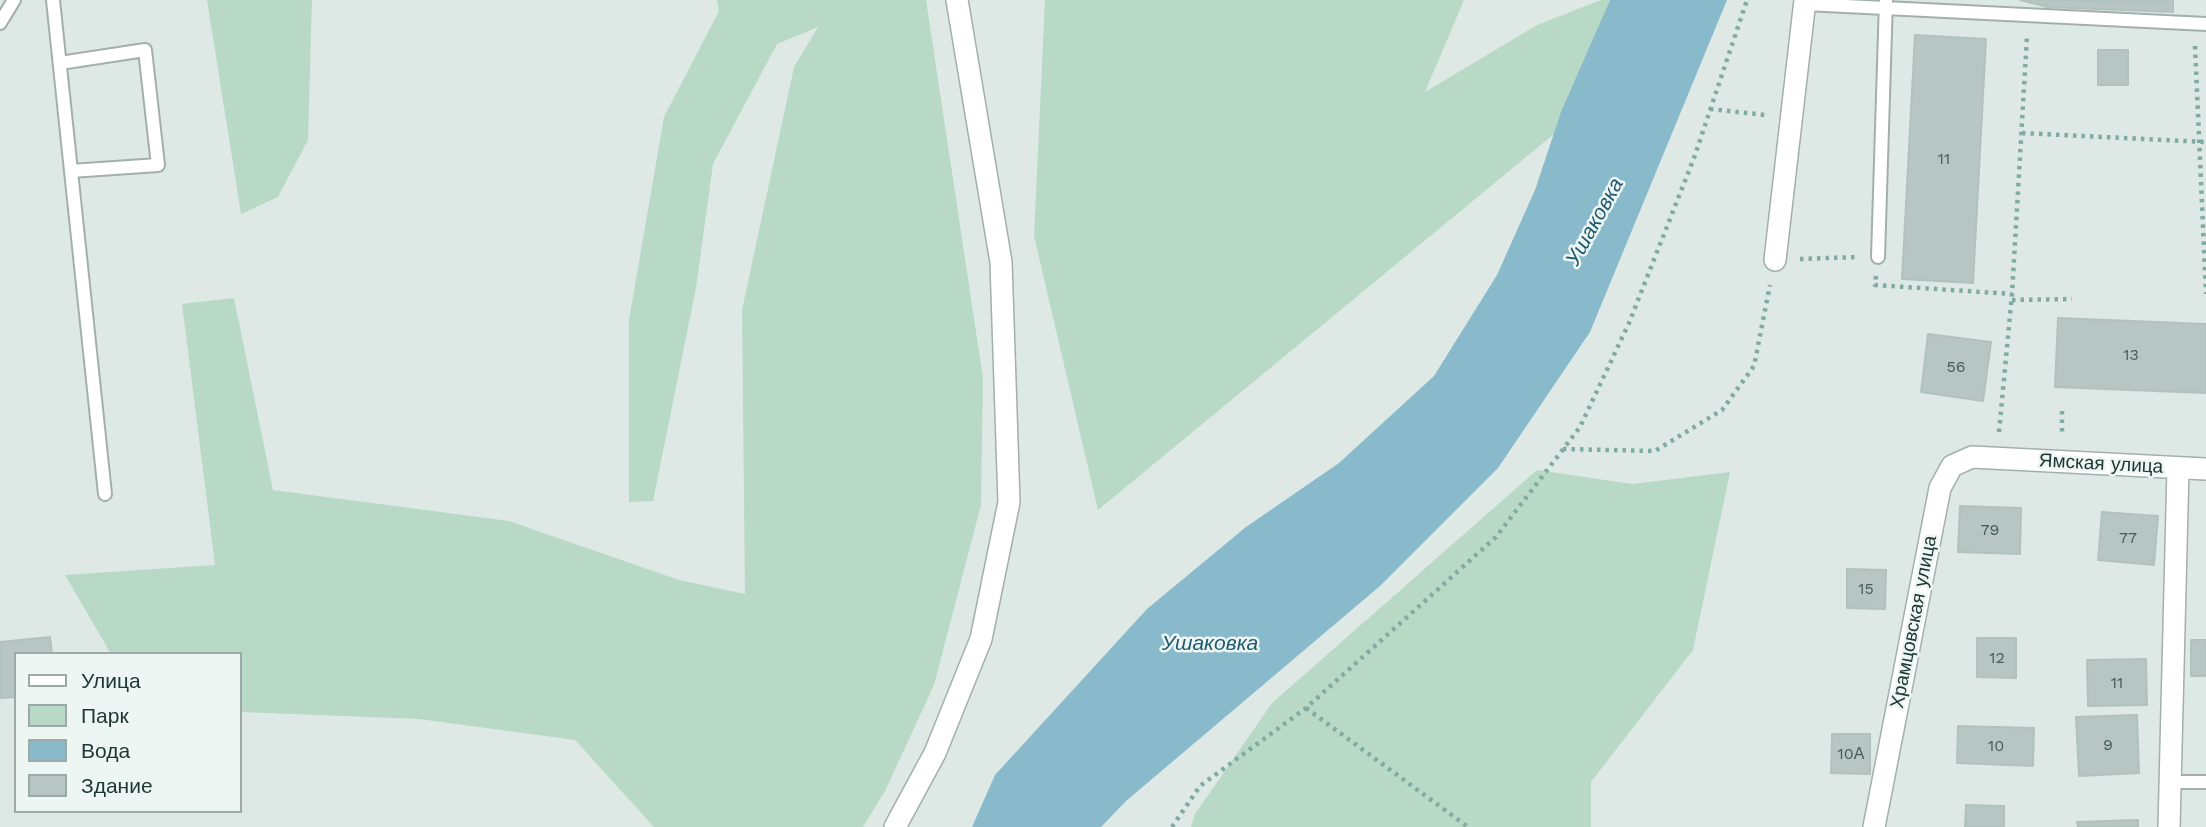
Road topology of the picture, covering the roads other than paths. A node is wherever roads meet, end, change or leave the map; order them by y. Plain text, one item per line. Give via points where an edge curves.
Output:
1 (14, 0) edge
2 (53, 0) edge
3 (957, 0) edge
4 (1805, 2) edge
5 (1886, 4) edge
6 (0, 23) edge
7 (2200, 24) edge
8 (60, 62) junction
9 (71, 172) junction
10 (1878, 257) road end
11 (1774, 260) road end
12 (1996, 457) joint
13 (2178, 468) junction
14 (2206, 469) edge
15 (105, 494) dead end
16 (2170, 782) junction
17 (2206, 782) edge
18 (895, 827) edge
19 (1874, 827) edge
20 (2169, 827) edge

1 - 6 lane
2 - 8 lane
3 - 18 street via 1001,262 1009,502 981,639 935,753
4 - 5 lane
4 - 11 street
5 - 7 lane
5 - 10 lane
8 - 9 lane
8 - 9 lane via 145,50 158,165
9 - 15 lane
12 - 13 street, Ямская улица
12 - 19 street, Храмцовская улица via 1972,457 1952,466 1940,488
13 - 14 street, Ямская улица
13 - 16 street
16 - 17 lane
16 - 20 street

